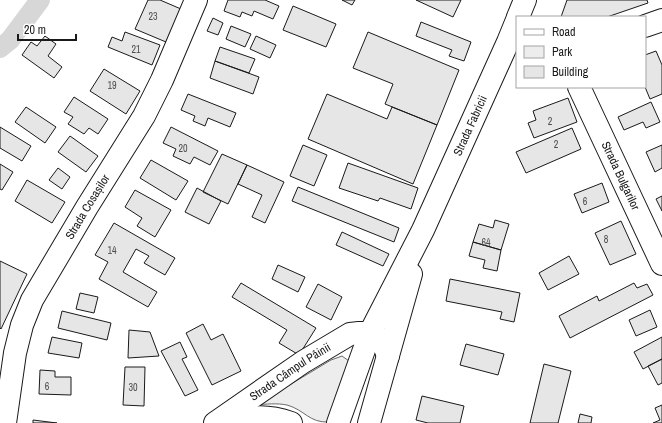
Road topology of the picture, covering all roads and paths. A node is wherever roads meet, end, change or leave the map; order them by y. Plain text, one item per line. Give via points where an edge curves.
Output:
1 (196, 0) edge
2 (525, 0) edge
3 (518, 16) edge
4 (662, 20) edge
5 (516, 26) edge
6 (646, 26) edge
7 (513, 43) edge
8 (579, 88) edge
9 (423, 230) junction
10 (662, 264) edge
11 (370, 333) junction
12 (388, 356) junction
13 (5, 423) edge
14 (214, 423) edge
15 (224, 423) edge
16 (291, 423) edge
17 (338, 423) edge
18 (369, 423) edge

1 - 13 street, Strada Cosașilor via 144,116 32,300 15,353
2 - 3 street
4 - 6 street
5 - 7 street, Strada Fabricii
7 - 9 street, Strada Fabricii
8 - 10 street, Strada Bulgarilor
9 - 11 street, Strada Fabricii
9 - 12 street, Strada Fabricii
11 - 12 street via 380,340
11 - 14 street, Strada Câmpul Pâinii via 350,334 303,362
11 - 17 street, Strada Fabricii
12 - 18 street, Strada Fabricii
15 - 16 street, Strada Câmpul Pâinii via 261,416

